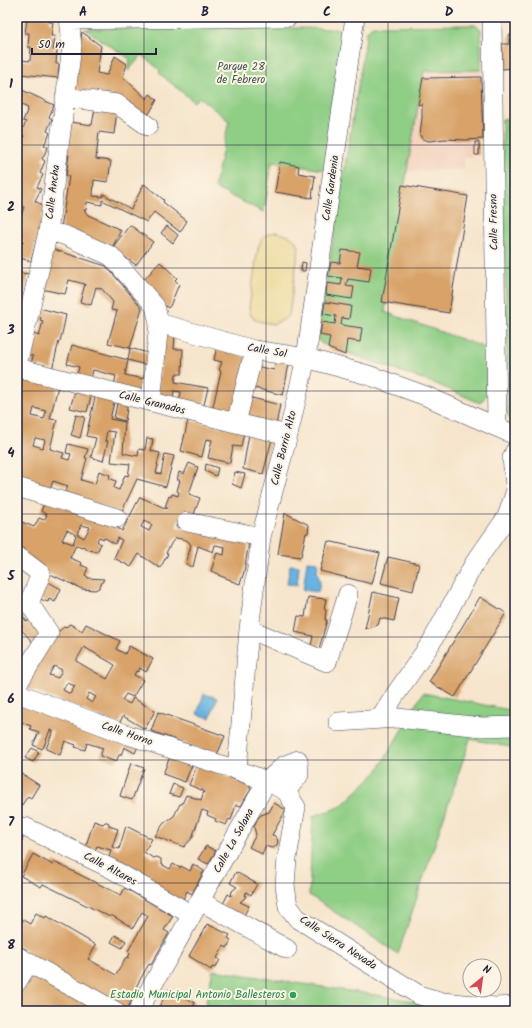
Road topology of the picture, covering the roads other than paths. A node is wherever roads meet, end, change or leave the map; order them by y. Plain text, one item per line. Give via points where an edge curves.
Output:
1 (238, 17) edge
2 (288, 17) edge
3 (356, 17) edge
4 (492, 17) edge
5 (69, 19) edge
6 (65, 97) junction
7 (148, 126) dead end
8 (48, 232) junction
9 (159, 322) junction
10 (306, 358) junction
11 (17, 362) edge
12 (251, 363) dead end
13 (151, 402) junction
14 (236, 424) junction
15 (497, 427) junction
16 (288, 435) junction
17 (515, 435) edge
18 (515, 451) edge
19 (515, 485) edge
20 (17, 486) edge
21 (515, 493) edge
22 (117, 518) dead end
23 (187, 522) dead end
24 (261, 537) junction
25 (17, 556) edge
26 (348, 594) dead end
27 (249, 629) junction
28 (17, 685) edge
29 (17, 693) edge
30 (380, 720) junction
31 (338, 722) dead end
32 (515, 726) edge
33 (238, 770) junction
34 (267, 781) junction
35 (286, 791) junction
36 (26, 827) dead end
37 (196, 908) junction
38 (287, 949) dead end
39 (23, 959) edge
40 (17, 982) edge
41 (515, 1006) edge
42 (496, 1009) edge
43 (115, 1011) edge
44 (138, 1011) edge

1 - 2 street
1 - 5 street
3 - 10 street, Calle Gardenia
4 - 15 street, Calle Fresno
5 - 6 street, Calle Ancha via 72,46
6 - 7 street via 117,104
6 - 8 street, Calle Ancha
8 - 9 street via 64,235 111,256 155,306
8 - 11 street, Calle Ancha
9 - 10 street, Calle Sol via 254,350
9 - 13 street
10 - 15 street, Calle Sol via 368,375 426,396
10 - 16 street, Calle Barrio Alto
11 - 13 street, Calle Granados
12 - 14 street
13 - 14 street, Calle Granados
14 - 16 street, Calle Granados
15 - 17 street, Calle Sol
16 - 24 street, Calle Barrio Alto
18 - 19 street via 512,458
20 - 22 street
21 - 30 street via 507,517 474,564 431,643
23 - 24 street
24 - 27 street, Calle Barrio Alto
25 - 28 street via 41,574 29,603 49,633
26 - 27 street via 327,662
27 - 33 street, Calle Barrio Alto
29 - 33 street, Calle Horno via 128,735
30 - 31 street
30 - 32 street via 397,718 482,727
33 - 34 street
34 - 35 street
34 - 35 street via 285,766 298,760 299,775
34 - 37 street, Calle La Solana
35 - 42 street, Calle Sierra Nevada via 296,807 285,885 288,906 297,918 419,995 443,1002
36 - 37 street, Calle Altares
37 - 38 street
37 - 44 street, Calle La Solana
39 - 40 street
39 - 43 street
41 - 42 street, Calle Sierra Nevada

